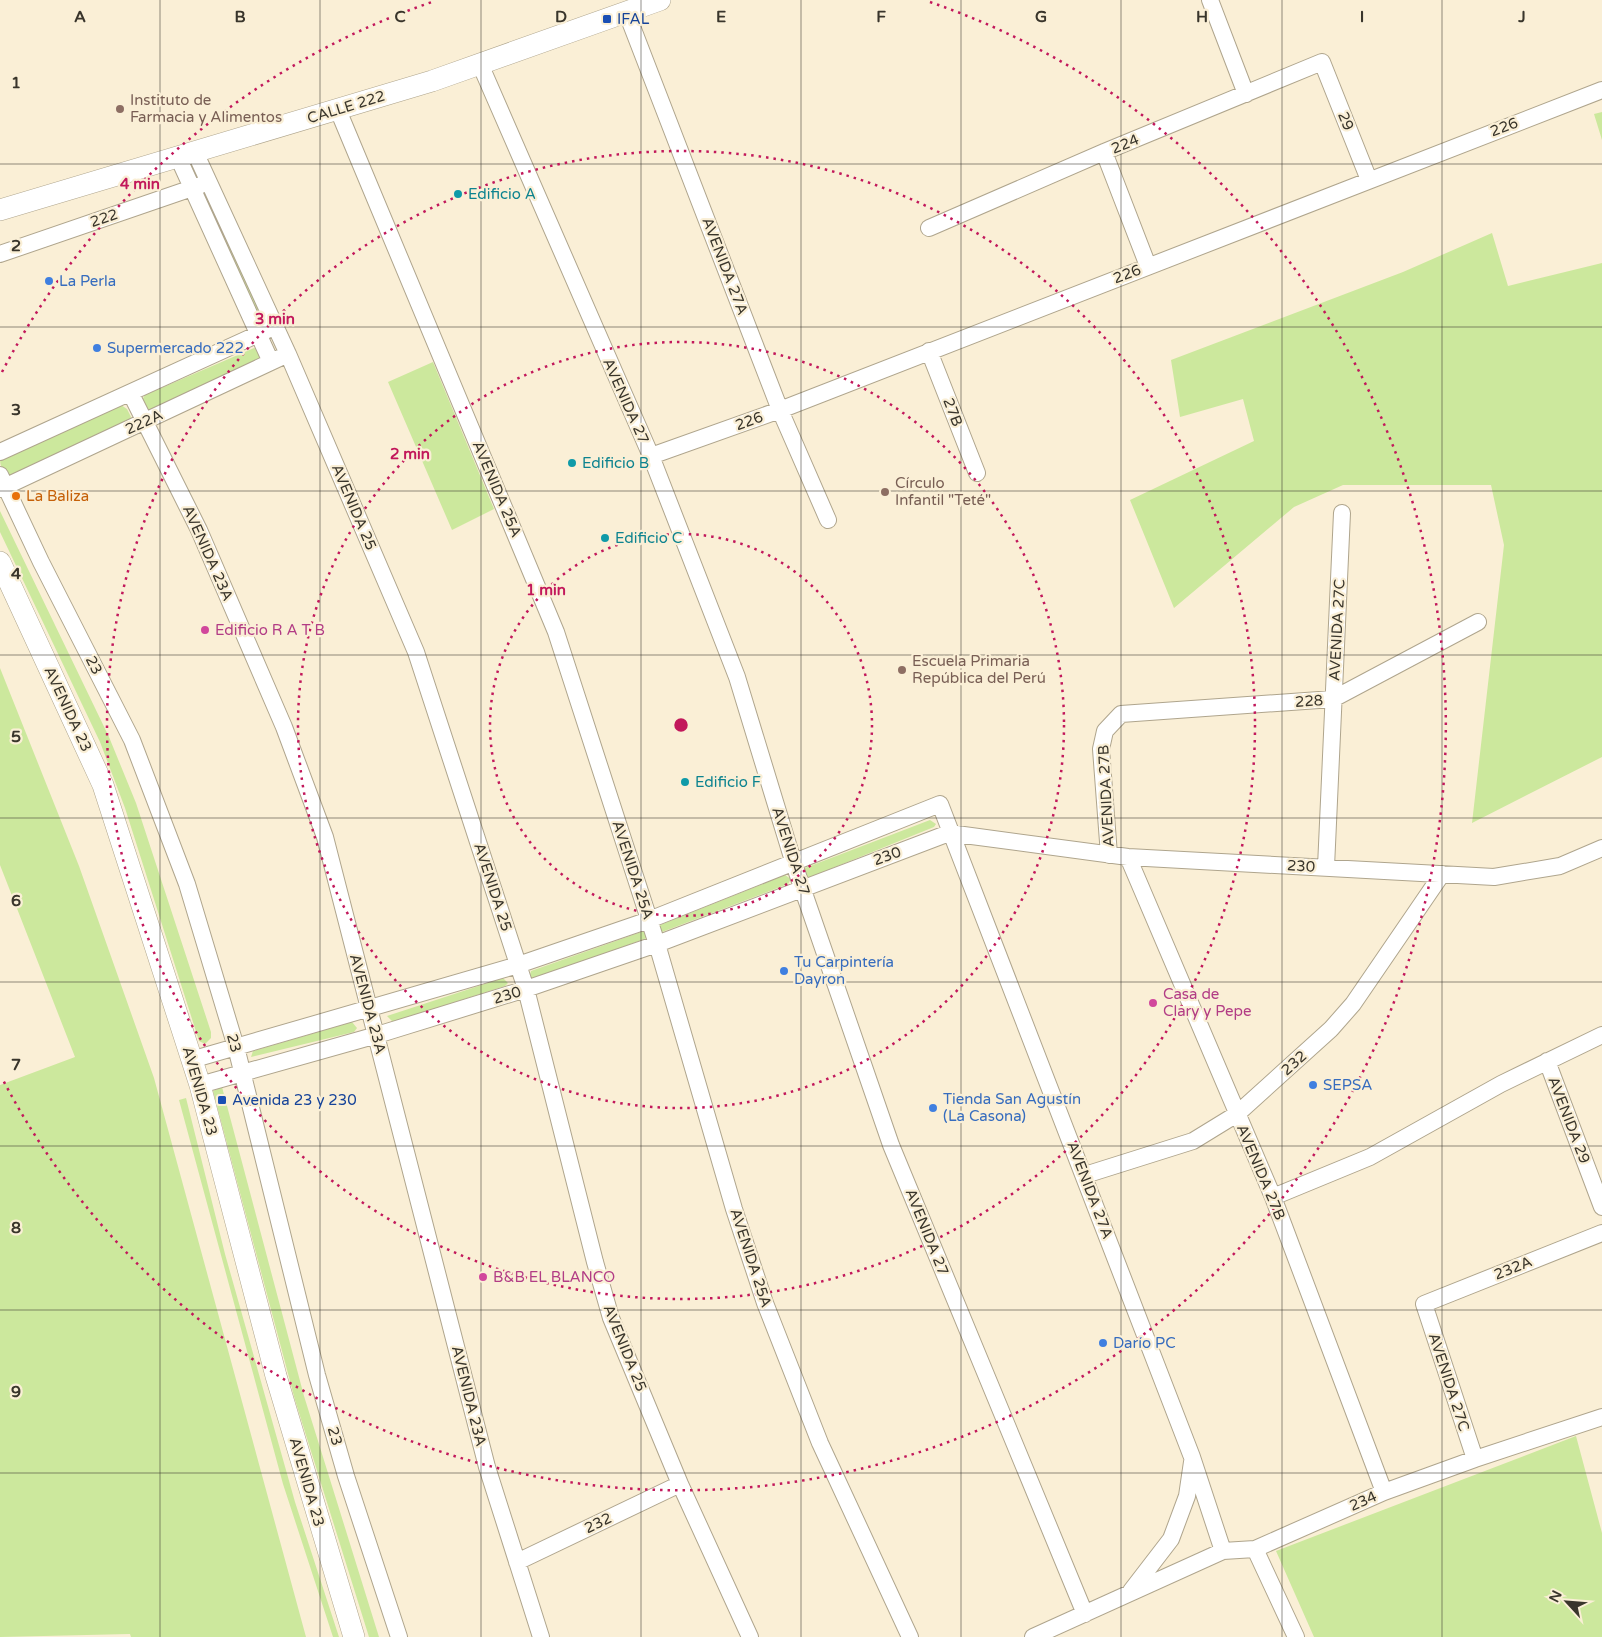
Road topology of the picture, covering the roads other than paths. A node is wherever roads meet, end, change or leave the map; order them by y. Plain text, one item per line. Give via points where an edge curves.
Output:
1 (660, 0) edge
2 (1210, 0) edge
3 (626, 11) junction
4 (1322, 62) joint
5 (480, 64) junction
6 (1602, 90) edge
7 (1246, 94) junction
8 (338, 110) junction
9 (1104, 152) junction
10 (187, 154) junction
11 (1369, 180) junction
12 (208, 182) junction
13 (191, 189) junction
14 (0, 210) edge
15 (929, 228) dead end
16 (0, 254) edge
17 (1148, 266) junction
18 (276, 326) junction
19 (259, 334) junction
20 (929, 351) junction
21 (288, 354) junction
22 (271, 362) junction
23 (131, 394) junction
24 (780, 410) junction
25 (145, 421) junction
26 (0, 452) edge
27 (651, 456) junction
28 (977, 473) dead end
29 (2, 484) edge
30 (1342, 513) dead end
31 (828, 520) dead end
32 (0, 562) edge
33 (1478, 622) dead end
34 (1333, 699) junction
35 (1121, 714) joint
36 (940, 804) joint
37 (949, 833) junction
38 (1602, 848) edge
39 (1109, 854) junction
40 (1128, 857) junction
41 (794, 864) junction
42 (1326, 867) junction
43 (1442, 874) junction
44 (802, 887) junction
45 (650, 920) junction
46 (657, 944) junction
47 (518, 965) junction
48 (526, 989) junction
49 (370, 1009) junction
50 (376, 1035) junction
51 (1602, 1035) edge
52 (236, 1047) junction
53 (192, 1060) junction
54 (1547, 1061) junction
55 (241, 1072) junction
56 (200, 1085) junction
57 (1237, 1114) junction
58 (1085, 1175) junction
59 (1273, 1198) junction
60 (1602, 1207) edge
61 (1602, 1233) edge
62 (1424, 1304) joint
63 (1602, 1417) edge
64 (1192, 1458) junction
65 (1475, 1459) junction
66 (680, 1484) junction
67 (1384, 1492) junction
68 (1255, 1549) junction
69 (1223, 1551) junction
70 (517, 1562) junction
71 (1129, 1593) junction
72 (1084, 1614) junction
73 (354, 1637) edge
74 (399, 1637) edge
75 (541, 1637) edge
76 (750, 1637) edge
77 (910, 1637) edge
78 (1033, 1637) edge
79 (1296, 1637) edge

1 - 3 main road, CALLE 222
2 - 7 street
3 - 5 main road, CALLE 222
3 - 24 street, AVENIDA 27A
4 - 7 street, 224
4 - 11 street, 29
5 - 8 main road, CALLE 222
5 - 27 street, AVENIDA 27
6 - 11 street, 226
7 - 9 street, 224
8 - 10 main road, CALLE 222
8 - 45 street, AVENIDA 25A via 556,632
9 - 15 street, 224
9 - 17 street
10 - 12 street, AVENIDA 25
10 - 13 street
10 - 14 main road, CALLE 222
11 - 17 street, 226
12 - 13 street, 222
12 - 18 street, AVENIDA 25
13 - 16 street, 222
13 - 19 street
17 - 20 street, 226
18 - 19 street, 222A
18 - 21 street, AVENIDA 25
19 - 22 street
19 - 23 street, 222A
20 - 24 street, 226
20 - 28 street, 27B
21 - 22 street, 222A
21 - 47 street, AVENIDA 25 via 416,652
22 - 25 street, 222A
23 - 25 street, AVENIDA 23A
23 - 26 street, 222A
24 - 27 street, 226
24 - 31 street, AVENIDA 27A
25 - 29 street, 222A
25 - 49 street, AVENIDA 23A via 199,530 284,728 325,837
27 - 41 street, AVENIDA 27 via 737,677
29 - 52 street, 23 via 132,740 187,884
30 - 34 street, AVENIDA 27C
32 - 53 main road, AVENIDA 23 via 103,785
33 - 34 street, 228
34 - 35 street, 228
34 - 42 street, AVENIDA 27C
35 - 39 street, AVENIDA 27B via 1105,731 1101,749
36 - 37 street, AVENIDA 27A
36 - 41 street, 230
37 - 39 street, 230
37 - 44 street, 230
37 - 58 street, AVENIDA 27A
38 - 43 street, 230 via 1560,866 1494,877
39 - 40 street, 230
40 - 42 street, 230
40 - 57 street, AVENIDA 27B
41 - 44 street, AVENIDA 27
41 - 45 street, 230
42 - 43 street, 230
43 - 57 street, 232 via 1331,1029
44 - 46 street, 230
44 - 72 street, AVENIDA 27 via 891,1145
45 - 46 street, AVENIDA 25A
45 - 47 street, 230
46 - 48 street, 230
46 - 77 street, AVENIDA 25A via 734,1209 765,1303 820,1443
47 - 48 street, AVENIDA 25
47 - 49 street, 230
48 - 50 street, 230
48 - 66 street, AVENIDA 25 via 611,1318
49 - 50 street, AVENIDA 23A
49 - 52 street, 230
50 - 55 street, 230
50 - 70 street, AVENIDA 23A via 487,1467
51 - 54 street
52 - 53 street, 230
52 - 55 street, 23
53 - 56 main road, AVENIDA 23
54 - 59 street via 1370,1157
54 - 60 street, AVENIDA 29
55 - 56 street, 230
55 - 74 street, 23 via 317,1375
56 - 73 main road, AVENIDA 23 via 276,1376
57 - 58 street, 232 via 1193,1141
57 - 59 street, AVENIDA 27B
58 - 64 street, AVENIDA 27A
59 - 67 street, AVENIDA 27B
61 - 62 street, 232A
62 - 65 street, AVENIDA 27C
63 - 65 street, 234
64 - 69 street, AVENIDA 27A
64 - 71 street, 234 via 1187,1496 1171,1539
65 - 67 street, 234
66 - 70 street, 232
66 - 76 street, AVENIDA 25
67 - 68 street, 234
68 - 69 street, 234
68 - 79 street
69 - 71 street, 234
70 - 75 street, AVENIDA 23A
71 - 72 street, 234
72 - 78 street, 234

